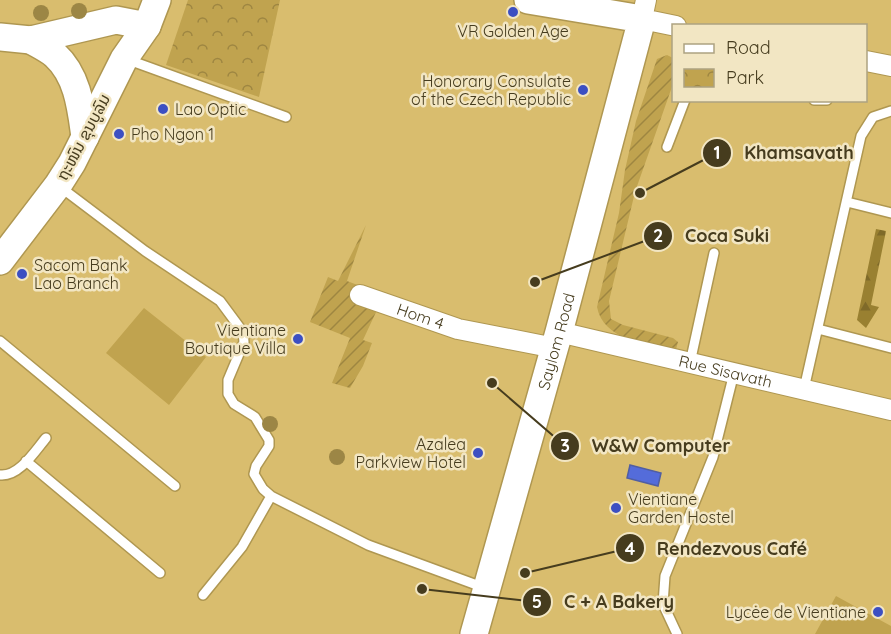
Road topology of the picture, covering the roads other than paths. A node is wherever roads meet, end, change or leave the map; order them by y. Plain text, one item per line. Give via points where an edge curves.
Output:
1 (157, 0) edge
2 (528, 0) edge
3 (120, 10) edge
4 (644, 10) edge
5 (672, 24) edge
6 (147, 26) junction
7 (0, 37) edge
8 (31, 40) junction
9 (124, 59) junction
10 (867, 61) edge
11 (891, 66) edge
12 (685, 102) edge
13 (891, 111) edge
14 (286, 117) dead end
15 (85, 137) junction
16 (667, 147) dead end
17 (58, 185) junction
18 (847, 202) junction
19 (891, 213) edge
20 (714, 253) dead end
21 (0, 261) edge
22 (360, 295) dead end
23 (818, 329) junction
24 (557, 340) junction
25 (0, 341) edge
26 (891, 348) edge
27 (690, 363) junction
28 (734, 373) junction
29 (804, 389) junction
30 (891, 410) edge
31 (46, 438) dead end
32 (26, 461) junction
33 (0, 476) edge
34 (174, 486) dead end
35 (271, 496) junction
36 (160, 573) dead end
37 (487, 589) junction
38 (203, 595) dead end
39 (474, 634) edge
40 (677, 634) edge

1 - 6 street, ຖະໜົນ ຂຸນບູລົມ
2 - 4 street
3 - 6 street
3 - 8 street
3 - 9 street
4 - 5 street
4 - 24 street, Saylom Road
6 - 9 street, ຖະໜົນ ຂຸນບູລົມ
7 - 8 street
8 - 15 street via 55,56 68,72 79,96
9 - 14 lane
9 - 15 street, ຖະໜົນ ຂຸນບູລົມ
10 - 11 street
12 - 16 lane
13 - 18 lane via 873,117 861,136
15 - 17 street, ຖະໜົນ ຂຸນບູລົມ
17 - 21 street, ຖະໜົນ ຂຸນບູລົມ
17 - 35 lane via 145,251 220,301 243,332 244,342 228,380 228,394 234,404 255,417 269,440 254,474
18 - 19 lane
18 - 23 lane
20 - 27 lane
22 - 24 street, Hom 4 via 458,329
23 - 26 lane
23 - 29 lane
24 - 27 street, Rue Sisavath
24 - 37 street, Saylom Road
25 - 34 lane
27 - 28 street, Rue Sisavath
28 - 29 street, Rue Sisavath
28 - 40 lane via 713,457 665,576 663,604
29 - 30 street, Rue Sisavath
31 - 32 lane
32 - 33 lane via 12,474
32 - 36 lane
35 - 37 lane via 369,545
35 - 38 lane via 242,548
37 - 39 street, Saylom Road

